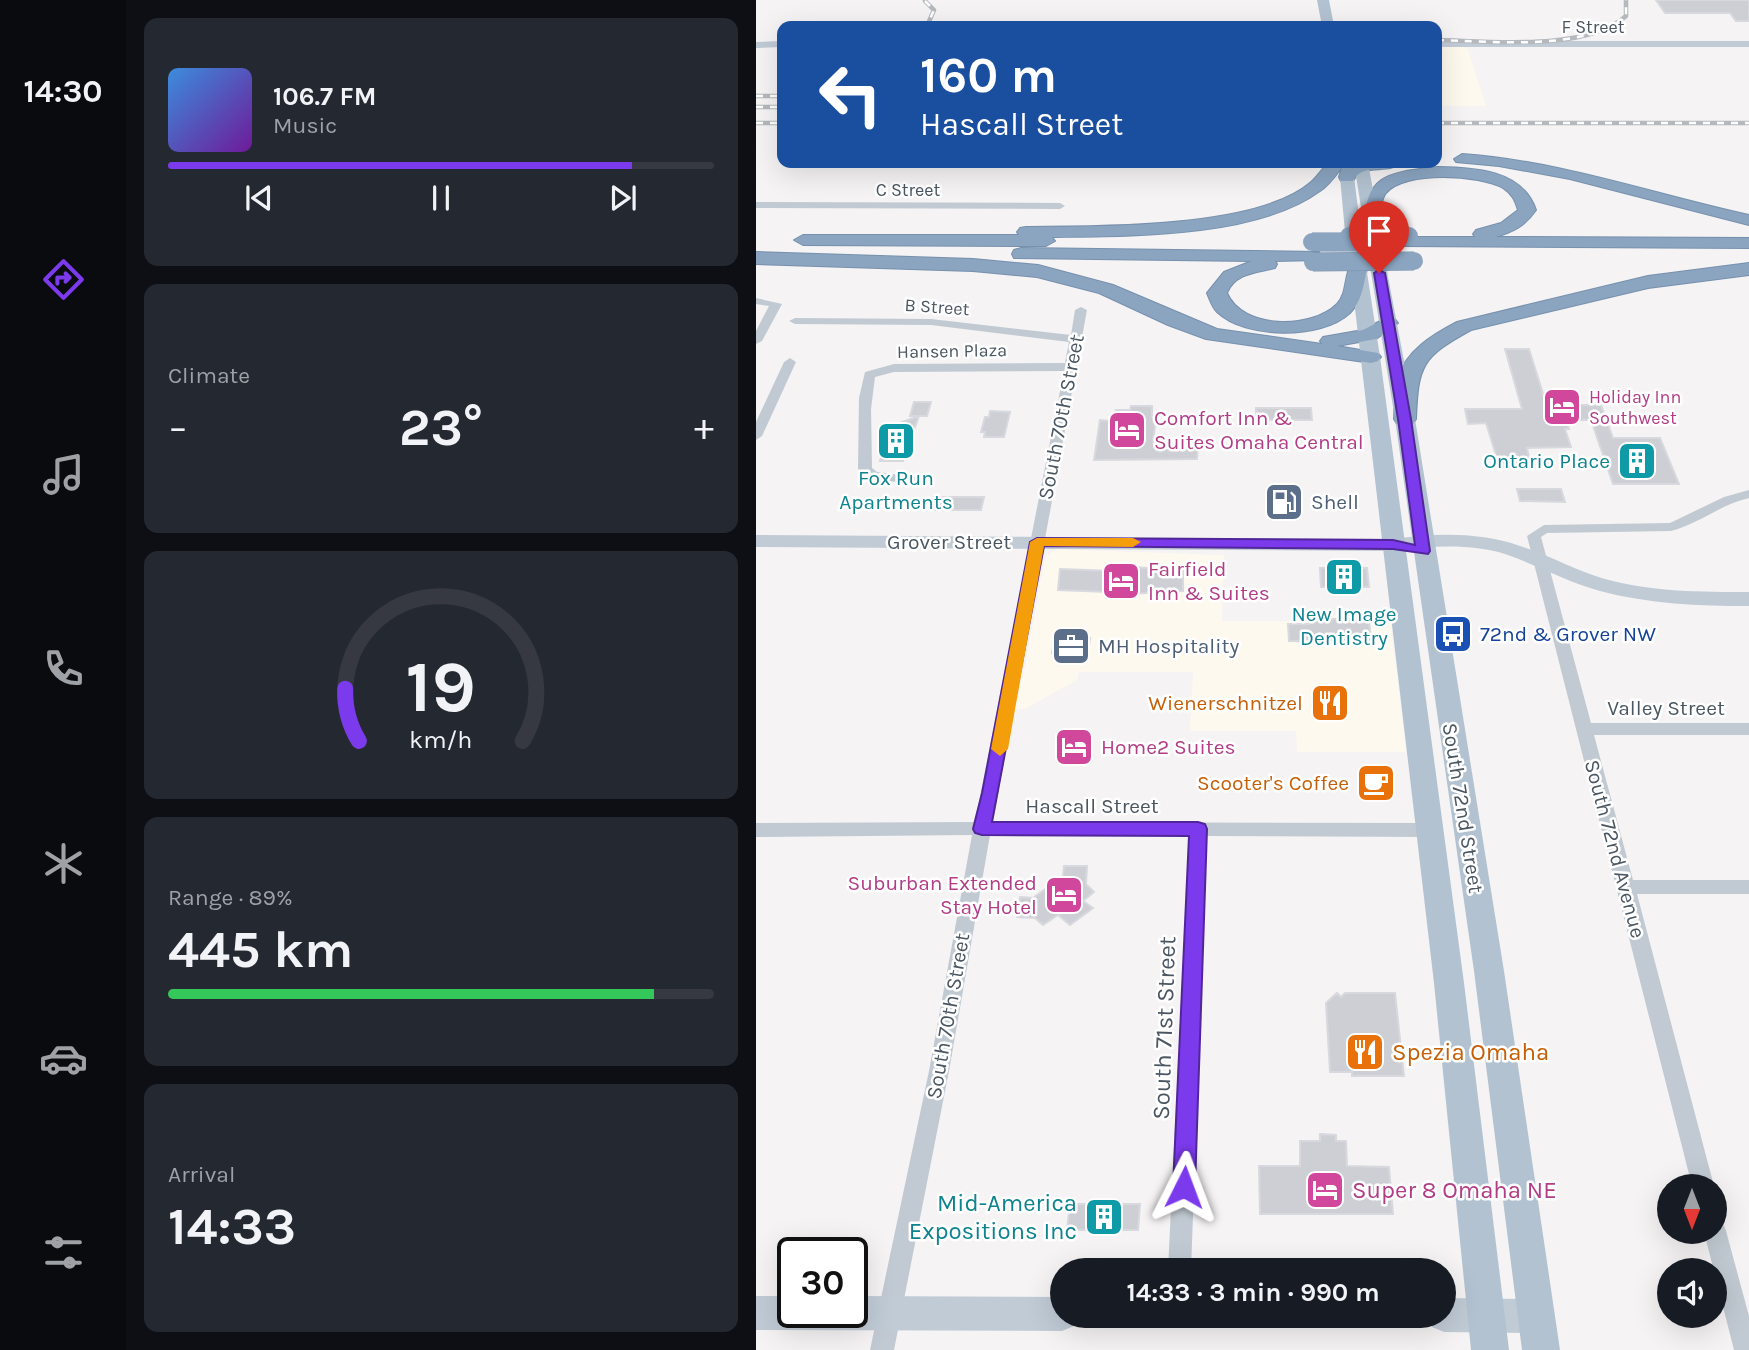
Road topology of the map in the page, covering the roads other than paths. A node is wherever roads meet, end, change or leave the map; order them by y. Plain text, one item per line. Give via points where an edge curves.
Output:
1 (1323, 0) edge
2 (1335, 0) edge
3 (1327, 21) edge
4 (1340, 21) edge
5 (756, 44) edge
6 (777, 44) edge
7 (1442, 44) edge
8 (1749, 44) edge
9 (1442, 160) edge
10 (1347, 168) edge
11 (1350, 168) edge
12 (1351, 168) edge
13 (756, 205) edge
14 (1060, 206) dead end
15 (1749, 220) edge
16 (1353, 232) dead end
17 (1372, 232) joint
18 (1273, 237) dead end
19 (845, 241) junction
20 (1083, 241) junction
21 (1749, 243) edge
22 (764, 246) edge
23 (1309, 247) junction
24 (1415, 251) junction
25 (1661, 257) junction
26 (1749, 258) edge
27 (1455, 261) dead end
28 (1358, 267) joint
29 (1378, 267) dead end
30 (1749, 269) edge
31 (756, 300) edge
32 (1081, 310) dead end
33 (795, 321) dead end
34 (1388, 323) junction
35 (1369, 335) junction
36 (1075, 339) junction
37 (756, 341) edge
38 (1261, 343) junction
39 (1371, 357) junction
40 (790, 362) dead end
41 (1070, 367) junction
42 (1405, 419) junction
43 (756, 436) edge
44 (918, 481) dead end
45 (1749, 494) edge
46 (756, 541) edge
47 (1037, 542) junction
48 (1393, 545) junction
49 (1422, 546) junction
50 (1539, 563) junction
51 (1749, 599) edge
52 (1584, 729) junction
53 (1749, 729) edge
54 (982, 829) junction
55 (1198, 829) junction
56 (756, 830) edge
57 (1429, 830) junction
58 (1471, 856) junction
59 (1625, 887) junction
60 (1749, 887) edge
61 (1700, 1174) edge
62 (1718, 1244) edge
63 (1180, 1258) edge
64 (756, 1313) edge
65 (889, 1314) junction
66 (1050, 1314) edge
67 (1456, 1320) edge
68 (1488, 1333) edge
69 (1539, 1333) edge
70 (882, 1350) edge
71 (1746, 1350) edge

1 - 3 main road
2 - 4 main road
5 - 6 street
7 - 8 street, F Street
9 - 15 highway via 1503,161 1552,169
10 - 19 highway via 1295,200 1219,221
11 - 16 main road
12 - 17 main road
13 - 14 street, C Street
17 - 24 highway via 1380,188 1418,174 1487,177 1515,189 1527,205 1519,221 1498,230
18 - 20 highway
19 - 20 highway
19 - 22 highway
20 - 23 highway
21 - 24 highway
22 - 23 highway
22 - 38 highway via 1038,271 1106,289 1200,331
23 - 24 highway, bridge
23 - 28 highway via 1221,283 1217,300 1228,312 1250,322 1280,327 1311,324 1332,318 1345,307
24 - 25 highway
25 - 26 highway
25 - 27 highway
28 - 35 main road, South 72nd Street
29 - 34 main road, South 72nd Street
30 - 42 highway via 1648,282 1464,327 1438,340 1418,359 1408,380
31 - 37 street via 774,302 775,306
32 - 36 street, South 70th Street
33 - 36 street, B Street via 931,322
34 - 35 highway
34 - 42 main road, South 72nd Street
35 - 38 highway
35 - 39 main road, South 72nd Street
36 - 41 street, South 70th Street
38 - 39 highway
39 - 48 main road, South 72nd Street
40 - 43 street
41 - 44 street, Hansen Plaza via 881,370 869,375 864,393 865,469
41 - 47 street, South 70th Street
42 - 49 main road, South 72nd Street
45 - 50 street, South 72nd Avenue via 1671,527 1544,529 1535,533
46 - 47 street, Grover Street
47 - 48 street, Grover Street
47 - 54 street, South 70th Street
48 - 49 street, Grover Street
48 - 57 main road, South 72nd Street
49 - 50 street, Grover Street
49 - 58 main road, South 72nd Street
50 - 51 street, Grover Street via 1592,583 1644,594
50 - 52 street, South 72nd Avenue
52 - 53 street, Valley Street
52 - 59 street, South 72nd Avenue
54 - 55 street, Hascall Street
54 - 56 street, Hascall Street
54 - 65 street, South 70th Street
55 - 57 street, Hascall Street
55 - 63 street, South 71st Street
57 - 58 main road
57 - 68 main road, South 72nd Street
58 - 69 main road, South 72nd Street
59 - 60 street
59 - 61 street, South 72nd Avenue
62 - 71 street
64 - 65 street
65 - 66 street
65 - 70 street, South 70th Street
67 - 68 street
68 - 69 street

